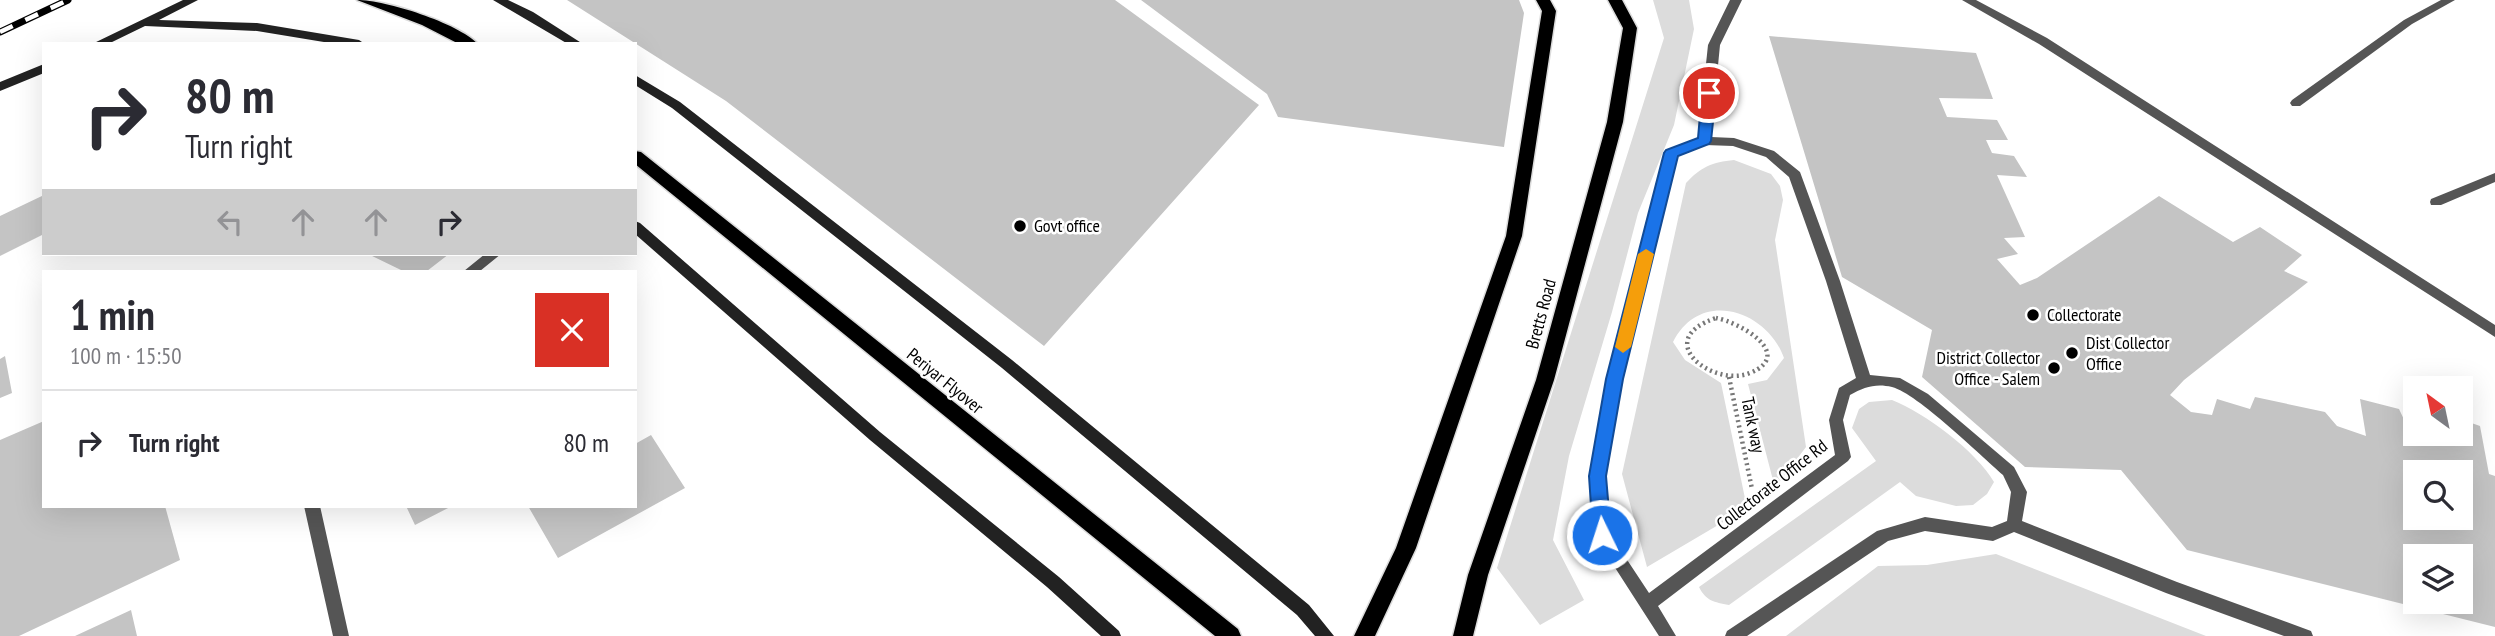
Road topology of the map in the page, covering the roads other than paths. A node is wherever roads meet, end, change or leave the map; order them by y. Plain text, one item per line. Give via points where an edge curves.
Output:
1 (192, 0) edge
2 (364, 0) edge
3 (499, 0) edge
4 (1543, 0) edge
5 (1615, 0) edge
6 (1736, 0) edge
7 (1968, 0) edge
8 (2449, 0) edge
9 (146, 23) junction
10 (103, 42) edge
11 (347, 42) edge
12 (467, 42) edge
13 (574, 42) edge
14 (42, 69) edge
15 (637, 80) edge
16 (0, 87) edge
17 (2296, 103) dead end
18 (1704, 141) junction
19 (637, 158) edge
20 (2495, 177) edge
21 (2435, 202) dead end
22 (637, 228) edge
23 (491, 256) edge
24 (472, 270) edge
25 (2495, 332) edge
26 (1864, 380) junction
27 (312, 508) edge
28 (2014, 524) junction
29 (1646, 606) junction
30 (1664, 635) edge
31 (341, 636) edge
32 (1113, 636) edge
33 (1231, 636) edge
34 (1326, 636) edge
35 (1364, 636) edge
36 (1463, 636) edge
37 (1733, 636) edge
38 (2305, 636) edge

1 - 9 street
2 - 12 main road
3 - 13 street
4 - 35 main road via 1549,11 1514,236 1406,548
5 - 36 main road, Bretts Road via 1630,28 1615,122 1545,380 1478,575
6 - 18 street via 1714,45
7 - 25 street via 2043,41
8 - 17 street via 2408,22
9 - 10 street
9 - 11 street via 257,27
14 - 16 street
15 - 34 street via 676,105 1007,364 1303,610
18 - 26 street via 1734,142 1770,154 1795,175
18 - 29 street via 1671,153 1615,379 1597,476 1602,535
19 - 33 main road, Periyar Flyover
20 - 21 street
22 - 32 street
23 - 24 street
26 - 28 street via 1895,383 1923,397 2009,471 2019,492
26 - 29 street, Collectorate Office Rd via 1844,392 1836,420 1843,457
27 - 31 street
28 - 37 street via 1993,534 1925,524 1883,536
28 - 38 street
29 - 30 street

